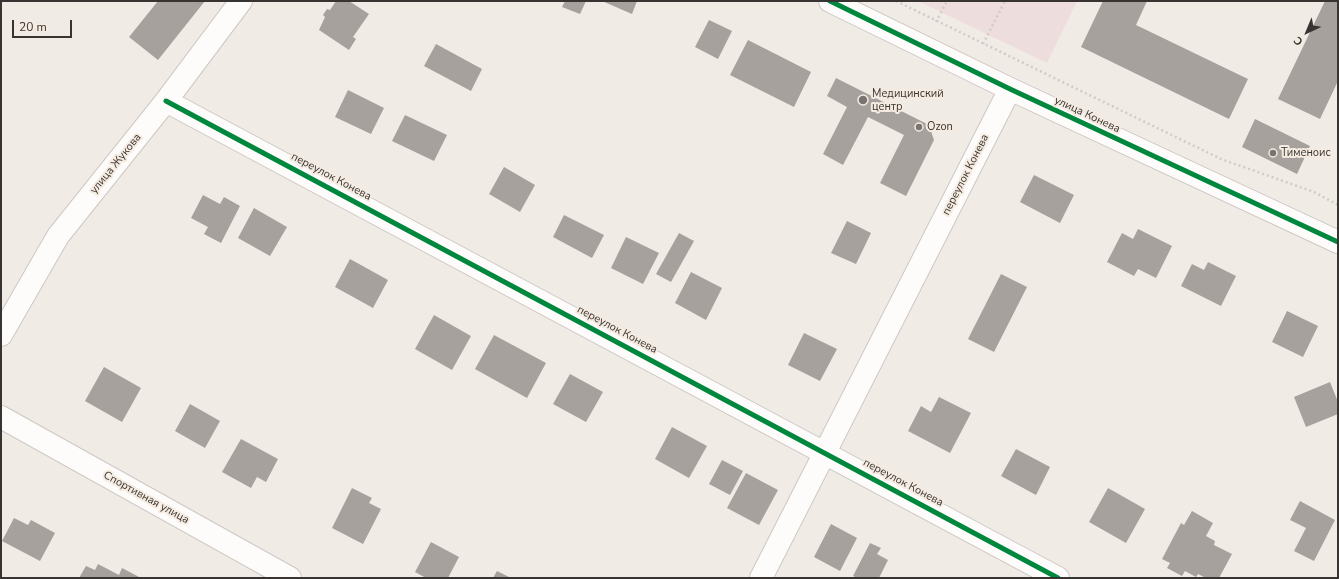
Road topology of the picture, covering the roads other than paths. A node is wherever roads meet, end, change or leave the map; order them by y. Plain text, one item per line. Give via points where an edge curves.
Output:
1 (240, 1) edge
2 (830, 1) edge
3 (1010, 89) junction
4 (166, 101) junction
5 (1338, 242) edge
6 (1, 335) edge
7 (1, 417) edge
8 (825, 453) junction
9 (290, 578) edge
10 (761, 578) edge
11 (1058, 578) edge

1 - 4 street, улица Жукова
2 - 3 street, улица Конева
3 - 5 street, улица Конева
3 - 8 street, переулок Конева
4 - 6 street, улица Жукова via 58,236
4 - 8 street, переулок Конева
7 - 9 street, Спортивная улица
8 - 10 street, переулок Конева
8 - 11 street, переулок Конева

